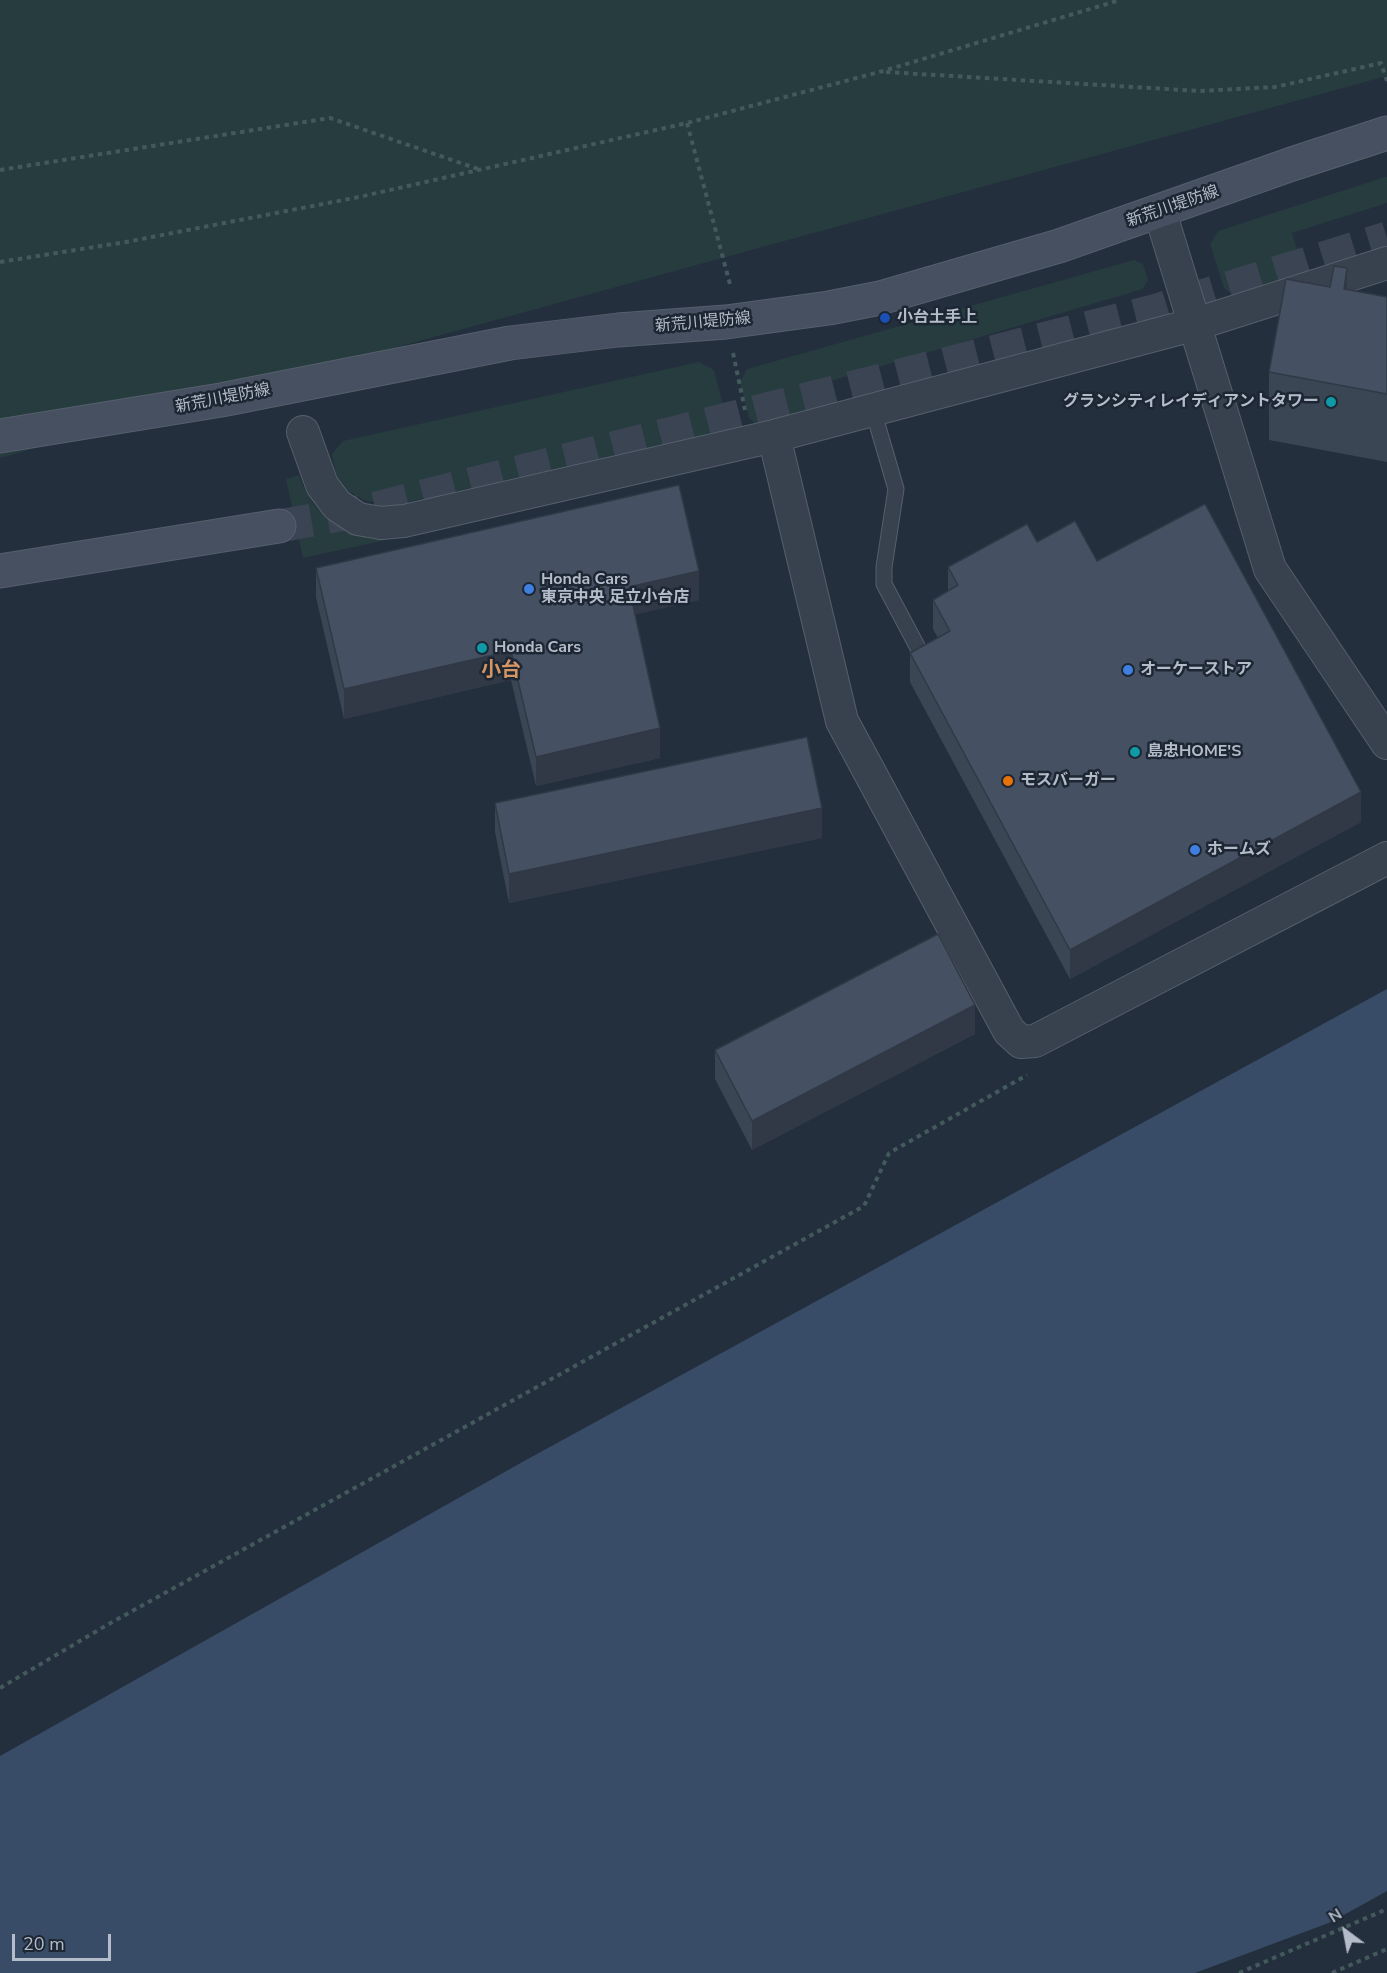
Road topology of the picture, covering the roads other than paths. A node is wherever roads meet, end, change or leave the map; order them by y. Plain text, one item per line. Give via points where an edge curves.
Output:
1 (1387, 133) edge
2 (1160, 212) junction
3 (1387, 263) edge
4 (1196, 324) junction
5 (873, 410) junction
6 (303, 432) dead end
7 (0, 436) edge
8 (763, 439) junction
9 (279, 526) tunnel mouth
10 (0, 571) edge
11 (929, 669) edge
12 (1387, 742) edge
13 (1387, 858) edge

1 - 2 main road, 新荒川堤防線
2 - 4 street
2 - 7 main road, 新荒川堤防線 via 880,298 829,308 730,309 618,330 510,343 221,400
3 - 4 street
4 - 5 street
4 - 12 street via 1270,569
5 - 8 street
5 - 11 lane via 896,489 884,584
6 - 8 street via 322,485 337,505 358,519 381,522 404,521
8 - 13 street via 842,721 1009,1030 1021,1042 1035,1041
9 - 10 main road

